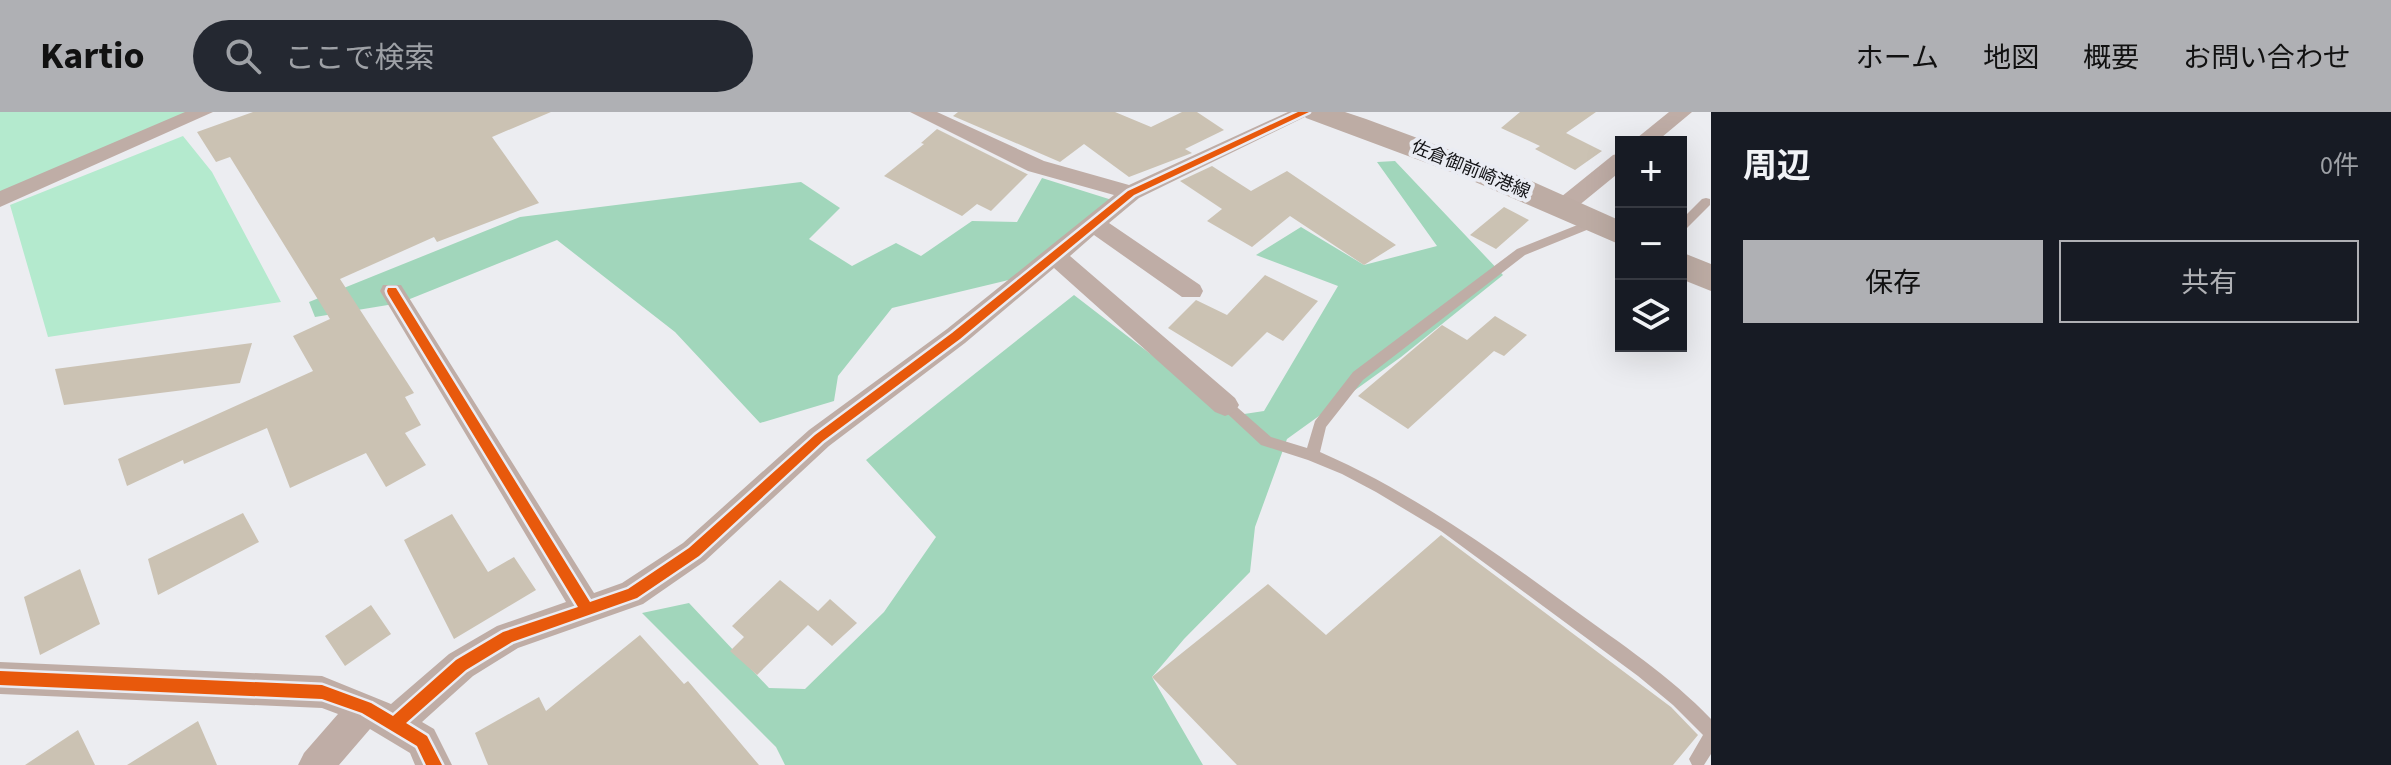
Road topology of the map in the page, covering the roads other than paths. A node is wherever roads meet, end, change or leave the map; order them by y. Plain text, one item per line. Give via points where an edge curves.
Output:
1 (203, 112) edge
2 (920, 112) edge
3 (1305, 112) edge
4 (1316, 112) edge
5 (1682, 112) edge
6 (1651, 136) edge
7 (1615, 165) edge
8 (1131, 193) junction
9 (0, 200) edge
10 (1706, 202) dead end
11 (1564, 206) junction
12 (1687, 221) edge
13 (1093, 223) junction
14 (1608, 228) edge
15 (1053, 254) junction
16 (1687, 267) edge
17 (1711, 279) edge
18 (392, 291) dead end
19 (1191, 291) dead end
20 (1225, 405) joint
21 (1312, 455) junction
22 (587, 609) junction
23 (0, 678) edge
24 (380, 716) junction
25 (1711, 731) edge
26 (1711, 738) edge
27 (1698, 759) dead end
28 (316, 765) edge
29 (434, 765) edge

1 - 9 street
2 - 8 street via 1036,166
3 - 8 street
4 - 11 main road, 佐倉御前崎港線
5 - 6 street
7 - 11 street
8 - 13 street
10 - 12 lane
11 - 14 main road, 佐倉御前崎港線
13 - 15 street
13 - 19 street
14 - 21 lane via 1521,252 1358,376 1320,425
15 - 20 street
15 - 22 street via 956,336 819,438 694,552 632,594
16 - 17 main road
18 - 22 street
20 - 21 lane via 1266,441
21 - 25 lane via 1362,475 1444,523 1645,671
22 - 24 street via 508,637
23 - 24 street via 322,692
24 - 28 street
24 - 29 street via 422,741
26 - 27 lane

